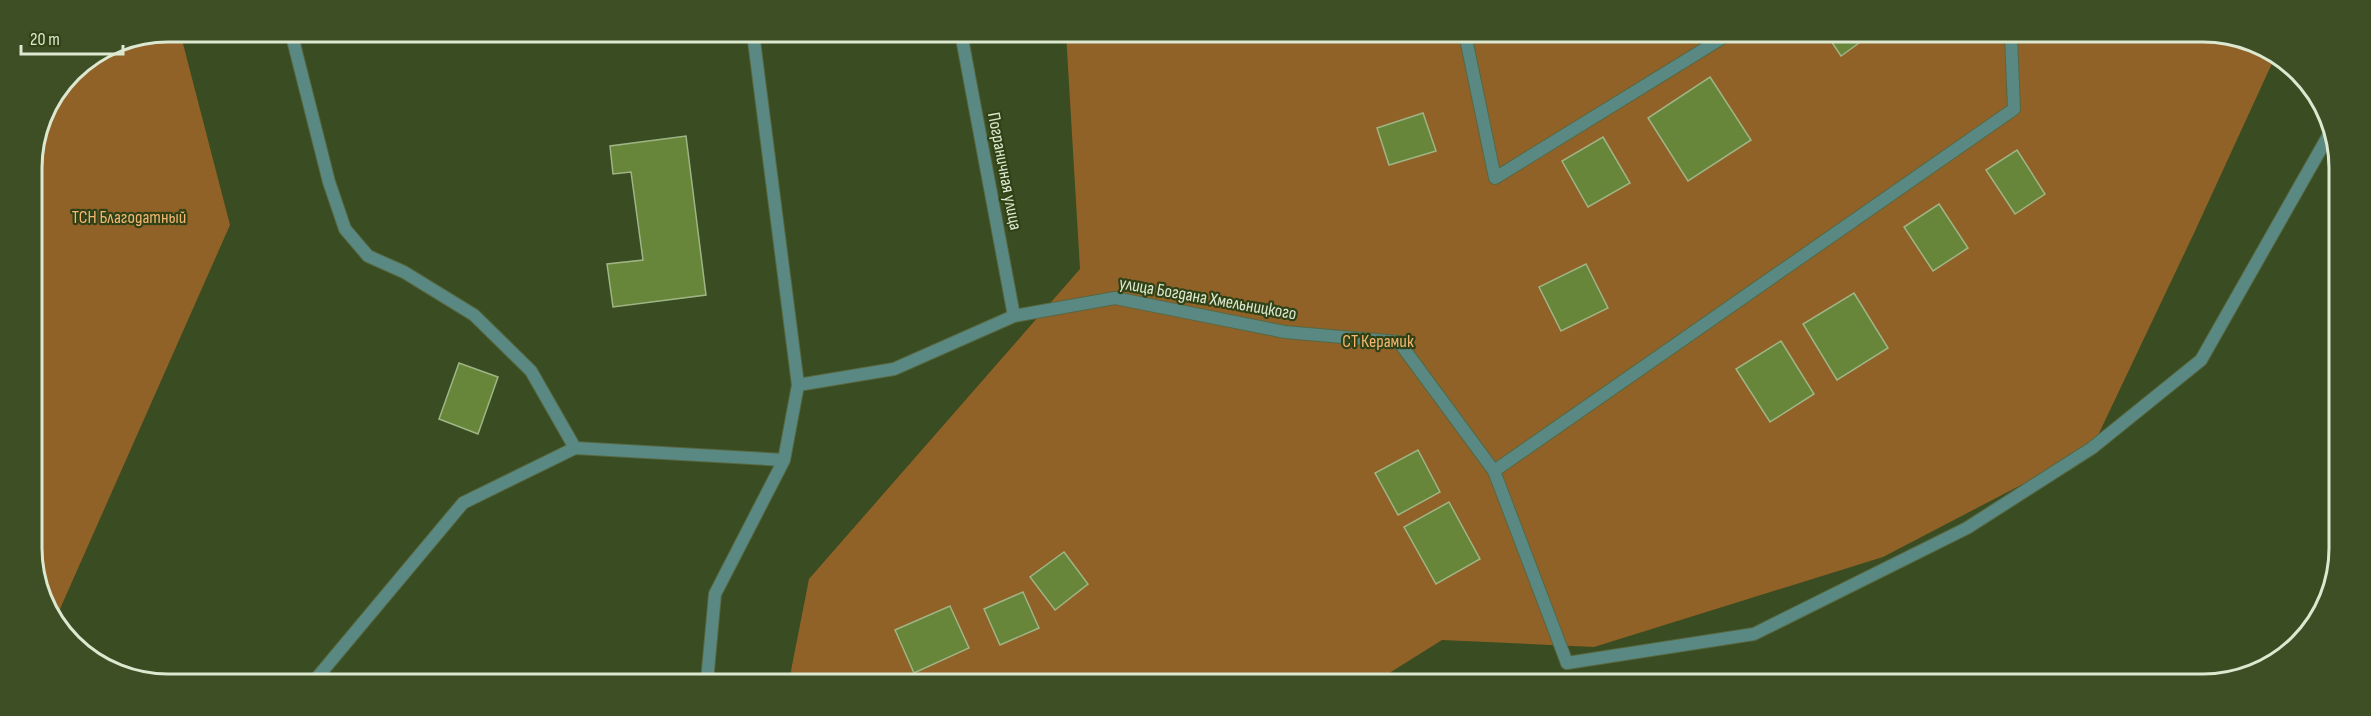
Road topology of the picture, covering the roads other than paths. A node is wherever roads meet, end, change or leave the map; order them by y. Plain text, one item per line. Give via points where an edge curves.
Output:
1 (293, 42) edge
2 (754, 42) edge
3 (963, 42) edge
4 (1467, 42) edge
5 (1716, 42) edge
6 (2011, 42) edge
7 (2326, 140) edge
8 (1014, 316) junction
9 (798, 385) junction
10 (575, 448) junction
11 (784, 460) junction
12 (1494, 471) junction
13 (320, 674) edge
14 (708, 674) edge

1 - 10 street via 328,182 345,229 368,255 474,315 531,371
2 - 9 street
3 - 8 street, Пограничная улица
4 - 5 street via 1496,178
6 - 12 street via 2014,109
7 - 12 street, улица Богдана Хмельницкого via 2201,360 2092,448 1967,528 1754,633 1567,663
8 - 9 street, улица Богдана Хмельницкого via 894,369
8 - 12 street, улица Богдана Хмельницкого via 1115,298 1286,332 1399,342
9 - 11 street
10 - 11 street
10 - 13 street via 464,503
11 - 14 street via 715,594

